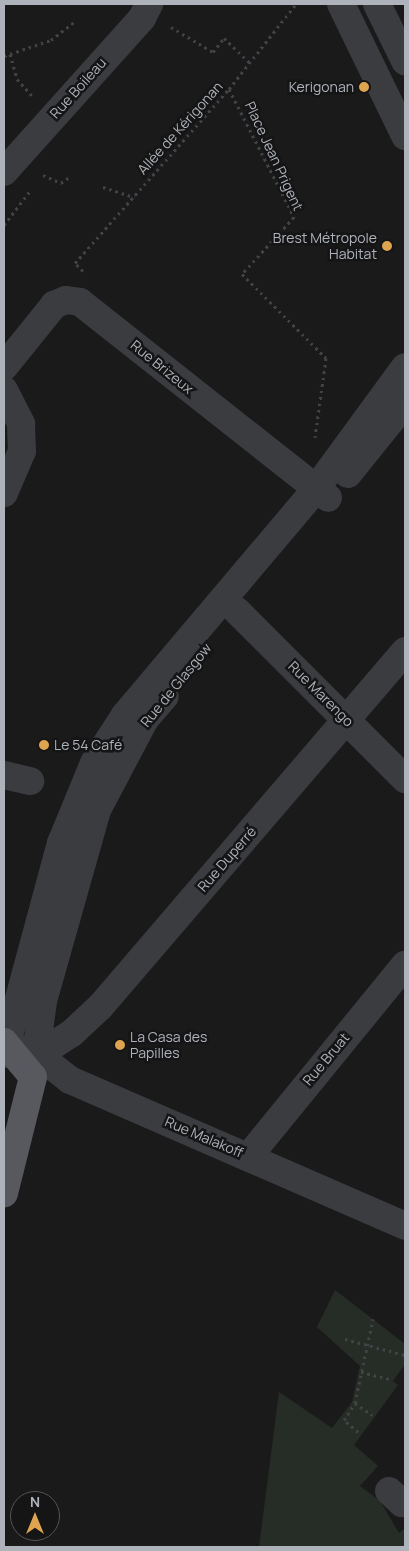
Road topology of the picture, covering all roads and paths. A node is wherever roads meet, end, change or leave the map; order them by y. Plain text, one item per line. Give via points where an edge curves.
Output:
1 (296, 4) edge
2 (341, 4) edge
3 (377, 4) edge
4 (157, 14) edge
5 (74, 22) dead end
6 (10, 54) junction
7 (4, 56) edge
8 (405, 61) edge
9 (250, 63) junction
10 (230, 89) junction
11 (51, 119) junction
12 (405, 136) edge
13 (4, 172) edge
14 (43, 175) dead end
15 (70, 177) dead end
16 (103, 188) dead end
17 (134, 197) junction
18 (75, 263) dead end
19 (4, 367) edge
20 (405, 367) edge
21 (4, 390) edge
22 (405, 403) edge
23 (314, 447) dead end
24 (4, 493) edge
25 (322, 494) junction
26 (237, 611) junction
27 (405, 651) edge
28 (346, 720) junction
29 (405, 779) edge
30 (405, 965) edge
31 (4, 1046) edge
32 (36, 1066) junction
33 (249, 1156) junction
34 (4, 1193) edge
35 (405, 1226) edge
36 (373, 1319) dead end
37 (345, 1339) dead end
38 (367, 1348) junction
39 (405, 1355) edge
40 (361, 1372) junction
41 (390, 1379) dead end
42 (354, 1403) junction
43 (372, 1415) dead end
44 (358, 1432) dead end

1 - 9 path, Allée de Kérigonan
2 - 12 street
3 - 8 street
4 - 9 path via 213,52 224,38
4 - 11 street, Rue Boileau via 142,18
5 - 6 path via 51,40
6 - 7 path
6 - 11 path via 17,79
9 - 10 path, Allée de Kérigonan
10 - 17 path, Allée de Kérigonan
10 - 23 path, Place Jean Prigent via 294,217 242,274 326,358
11 - 13 street, Rue Boileau
14 - 15 path via 61,183
16 - 17 path
17 - 18 path, Allée de Kérigonan
19 - 25 street, Rue Brizeux via 54,305 66,300 80,302
20 - 25 street
21 - 24 street via 21,424 22,451
22 - 25 street, Rue de Glasgow
25 - 26 street, Rue de Glasgow
25 - 31 street via 125,715 94,763 61,843
26 - 28 street, Rue Marengo
26 - 32 street, Rue de Glasgow via 145,719 97,810 43,1001
27 - 28 street, Rue Duperré
28 - 29 street, Rue Marengo
28 - 32 street, Rue Duperré via 100,1007
30 - 33 street, Rue Bruat
31 - 32 main road
32 - 33 street, Rue Malakoff
32 - 34 main road, Rue de Glasgow
33 - 35 street, Rue Malakoff
36 - 38 path
37 - 38 path
38 - 39 path
38 - 40 path
40 - 41 path
40 - 42 path
42 - 43 path
42 - 44 path via 344,1420

